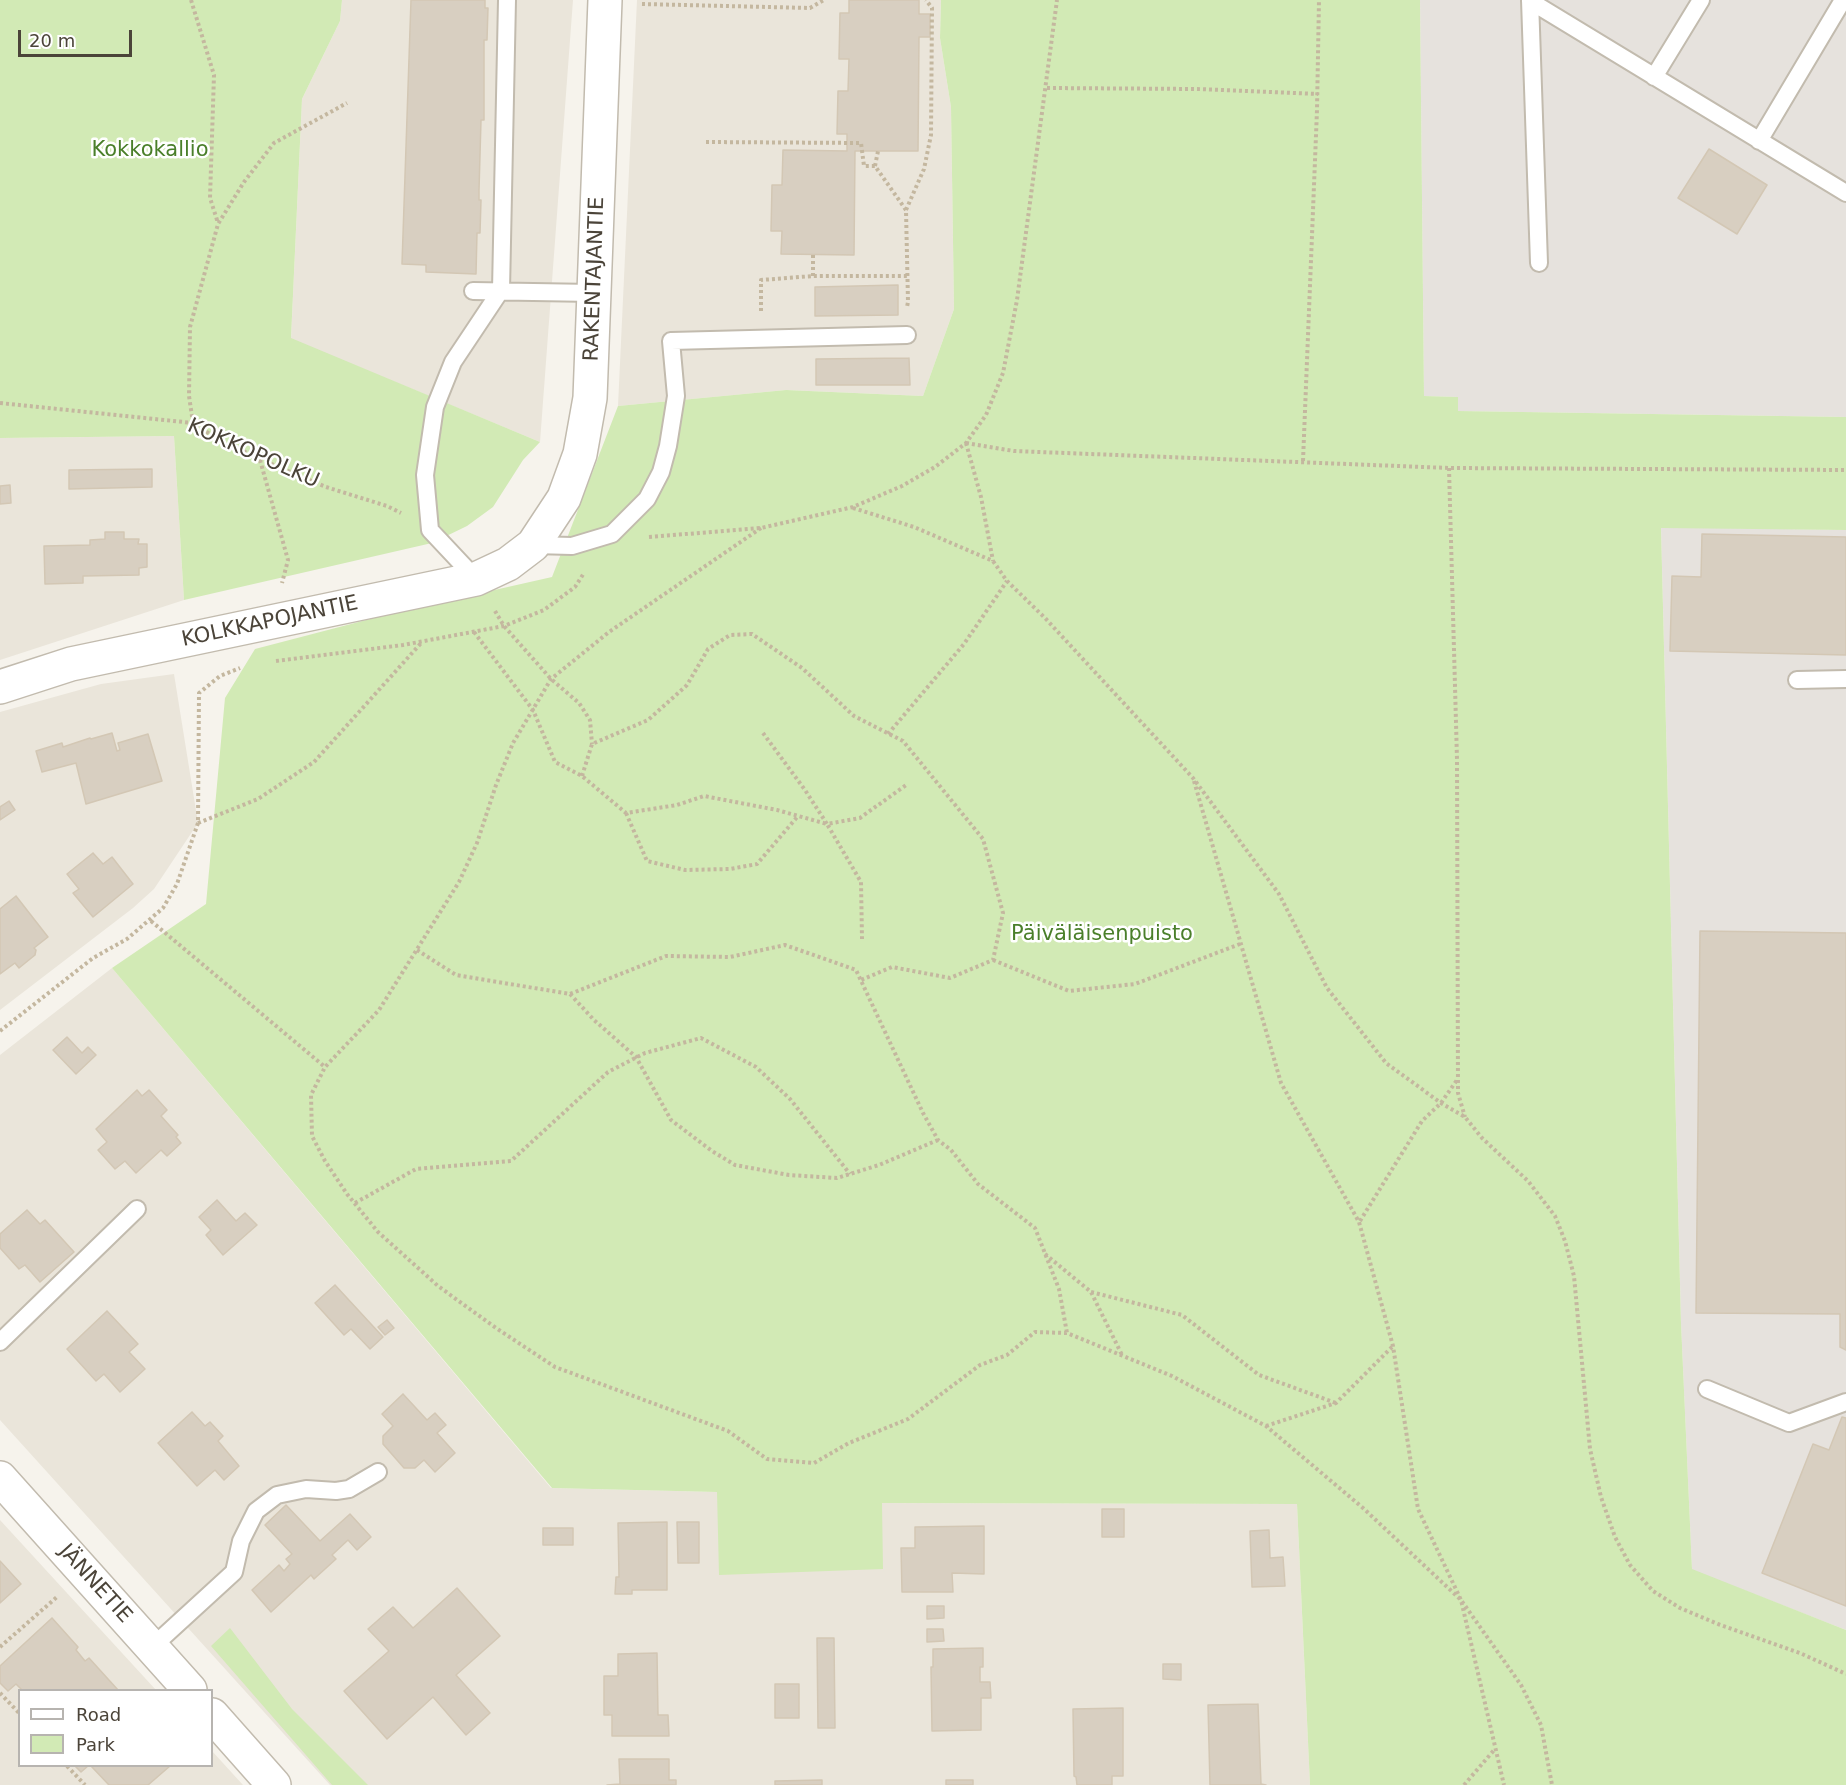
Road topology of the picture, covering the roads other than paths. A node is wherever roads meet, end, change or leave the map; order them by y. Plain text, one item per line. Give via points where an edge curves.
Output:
1 (507, 0) edge
2 (1530, 0) edge
3 (1701, 0) edge
4 (1843, 0) edge
5 (605, 1) edge
6 (1654, 76) junction
7 (1760, 141) junction
8 (1846, 193) edge
9 (1539, 263) dead end
10 (501, 290) junction
11 (473, 291) dead end
12 (594, 293) junction
13 (902, 335) road end
14 (533, 544) junction
15 (476, 579) junction
16 (1846, 679) edge
17 (1797, 680) dead end
18 (0, 687) edge
19 (137, 1209) dead end
20 (0, 1342) edge
21 (1707, 1389) dead end
22 (1846, 1402) edge
23 (378, 1472) dead end
24 (0, 1478) edge
25 (151, 1648) junction
26 (189, 1689) edge
27 (213, 1716) edge
28 (274, 1785) edge

1 - 10 lane
2 - 6 lane
2 - 9 lane
3 - 6 lane
4 - 7 lane
5 - 12 street, RAKENTAJANTIE
6 - 7 lane
7 - 8 lane
10 - 11 lane
10 - 12 lane
10 - 15 lane via 453,362 435,407 425,476 430,530
12 - 14 street, RAKENTAJANTIE via 591,398 580,454 564,498
13 - 14 lane via 671,341 676,396 661,472 647,499 612,534 572,546
14 - 15 street, KOLKKAPOJANTIE via 508,564
15 - 18 street, KOLKKAPOJANTIE via 71,664
16 - 17 lane
19 - 20 lane
21 - 22 lane via 1789,1423
23 - 25 lane via 349,1489 306,1489 277,1496 256,1512 241,1541 234,1572
24 - 25 street, JÄNNETIE
25 - 26 street, JÄNNETIE
27 - 28 street

